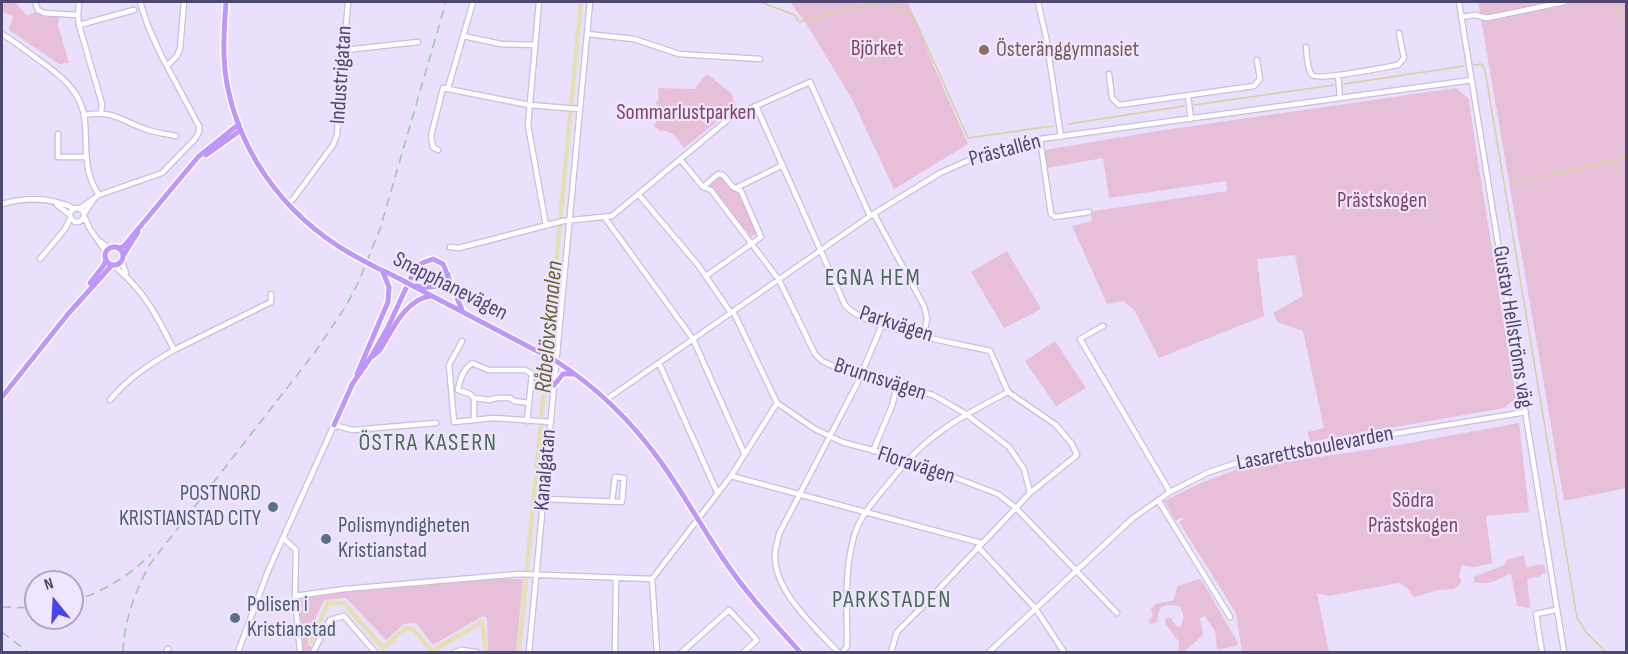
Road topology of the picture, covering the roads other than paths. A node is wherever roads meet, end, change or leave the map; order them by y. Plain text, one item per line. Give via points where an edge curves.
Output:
1 (35, 2) edge
2 (79, 2) edge
3 (140, 2) edge
4 (184, 2) edge
5 (225, 2) edge
6 (348, 2) edge
7 (473, 2) edge
8 (539, 2) edge
9 (590, 2) edge
10 (1038, 2) edge
11 (1459, 2) edge
12 (1564, 2) edge
13 (134, 10) dead end
14 (78, 15) junction
15 (1461, 17) junction
16 (79, 25) junction
17 (1400, 33) dead end
18 (2, 34) edge
19 (587, 34) junction
20 (463, 36) junction
21 (418, 42) dead end
22 (535, 45) junction
23 (1306, 46) dead end
24 (345, 50) junction
25 (760, 59) dead end
26 (1257, 60) dead end
27 (167, 66) junction
28 (1109, 74) dead end
29 (1338, 75) junction
30 (1472, 80) junction
31 (448, 88) junction
32 (1188, 96) junction
33 (1340, 98) junction
34 (529, 105) junction
35 (756, 106) junction
36 (573, 108) junction
37 (101, 112) junction
38 (84, 115) junction
39 (1191, 119) junction
40 (240, 127) junction
41 (58, 134) dead end
42 (176, 136) dead end
43 (1061, 137) junction
44 (1040, 140) junction
45 (438, 150) dead end
46 (85, 158) junction
47 (680, 159) junction
48 (783, 165) junction
49 (703, 187) junction
50 (736, 188) junction
51 (99, 195) junction
52 (639, 195) junction
53 (162, 199) junction
54 (52, 202) junction
55 (2, 204) edge
56 (288, 204) junction
57 (77, 209) junction
58 (1089, 212) dead end
59 (84, 215) junction
60 (872, 215) junction
61 (71, 216) junction
62 (605, 218) junction
63 (570, 220) junction
64 (78, 222) junction
65 (546, 226) junction
66 (65, 229) junction
67 (90, 229) junction
68 (99, 240) junction
69 (753, 243) junction
70 (115, 247) junction
71 (450, 248) dead end
72 (822, 251) junction
73 (106, 256) junction
74 (40, 259) dead end
75 (123, 259) junction
76 (113, 265) junction
77 (381, 269) junction
78 (447, 274) junction
79 (127, 275) junction
80 (706, 276) junction
81 (779, 280) junction
82 (412, 285) junction
83 (271, 294) dead end
84 (433, 296) junction
85 (462, 311) junction
86 (732, 312) junction
87 (68, 314) junction
88 (882, 325) junction
89 (1103, 326) dead end
90 (924, 336) junction
91 (693, 339) junction
92 (462, 340) dead end
93 (174, 350) junction
94 (369, 355) junction
95 (556, 361) junction
96 (658, 363) junction
97 (577, 374) junction
98 (860, 378) junction
99 (554, 385) junction
100 (897, 386) junction
101 (1008, 392) junction
102 (2, 397) edge
103 (474, 398) junction
104 (607, 399) junction
105 (110, 400) dead end
106 (529, 403) junction
107 (777, 403) junction
108 (1526, 412) junction
109 (966, 414) junction
110 (474, 420) junction
111 (527, 421) junction
112 (551, 422) junction
113 (436, 423) dead end
114 (334, 425) junction
115 (828, 436) junction
116 (873, 452) junction
117 (744, 453) junction
118 (909, 460) junction
119 (731, 476) junction
120 (717, 492) junction
121 (1170, 492) junction
122 (1030, 493) junction
123 (799, 494) junction
124 (544, 499) junction
125 (1158, 500) junction
126 (612, 501) junction
127 (1016, 507) junction
128 (866, 512) junction
129 (697, 518) junction
130 (283, 538) junction
131 (980, 545) junction
132 (1077, 571) junction
133 (536, 573) junction
134 (616, 578) junction
135 (652, 579) junction
136 (295, 596) junction
137 (1035, 608) junction
138 (1556, 610) junction
139 (1117, 613) dead end
140 (1230, 617) dead end
141 (238, 652) edge
142 (300, 652) edge
143 (313, 652) edge
144 (375, 652) edge
145 (455, 652) edge
146 (476, 652) edge
147 (529, 652) edge
148 (615, 652) edge
149 (657, 652) edge
150 (681, 652) edge
151 (744, 652) edge
152 (800, 652) edge
153 (838, 652) edge
154 (843, 652) edge
155 (891, 652) edge
156 (989, 652) edge
157 (1064, 652) edge
158 (1542, 652) edge
159 (1564, 652) edge

1 - 14 street via 44,13
2 - 14 street
3 - 27 street
4 - 27 street via 180,49
5 - 40 main road, Snapphanevägen via 224,63
6 - 24 street, Industrigatan
7 - 20 street
8 - 22 street
9 - 19 street, Kanalgatan
10 - 43 street
11 - 15 street, Gustav Hellströms väg
12 - 15 street via 1487,18
13 - 16 street
14 - 16 street
15 - 30 street, Gustav Hellströms väg
16 - 37 street via 100,92
17 - 29 street via 1404,58 1398,65
18 - 38 street via 62,77 71,86
19 - 25 street via 634,39 679,54
19 - 36 street, Kanalgatan
20 - 22 street via 501,44
20 - 31 street
21 - 24 street
22 - 34 street
23 - 29 street via 1313,75
24 - 56 street, Industrigatan via 338,135
26 - 32 street via 1260,79 1254,86
27 - 51 street via 200,127 199,132 162,173
28 - 32 street via 1112,98 1119,105
29 - 33 street
30 - 33 street, Prästallén
30 - 108 street, Gustav Hellströms väg
31 - 34 street
31 - 45 street via 441,91 431,136 433,147
32 - 39 street
33 - 39 street, Prästallén
34 - 36 street
34 - 65 street via 528,126
35 - 47 street via 731,117
35 - 48 street, Parkvägen
35 - 60 street via 810,82
36 - 63 street, Kanalgatan
37 - 38 street
37 - 42 street
38 - 46 street
39 - 43 street, Prästallén
40 - 53 main road via 198,158
40 - 56 main road, Snapphanevägen via 260,170
41 - 46 street via 58,157
43 - 44 street, Prästallén
44 - 58 street via 1051,214 1055,217
44 - 60 street, Prästallén via 959,164
46 - 51 street
47 - 49 street, Brunnsvägen
47 - 52 street
48 - 50 street
48 - 72 street, Parkvägen
49 - 50 street via 721,173
49 - 69 street, Brunnsvägen via 711,190
50 - 69 street via 741,191 761,237
51 - 57 street
51 - 59 street
52 - 62 street
52 - 80 street
53 - 70 main road via 124,246
53 - 75 main road via 130,242
54 - 55 street via 30,198
54 - 57 street
54 - 61 street
56 - 77 main road, Snapphanevägen, bridge via 326,238
57 - 59 street
57 - 61 street
59 - 64 street
59 - 67 street
60 - 72 street, Prästallén
60 - 90 street via 924,306
61 - 64 street
61 - 66 street
62 - 63 street
62 - 91 street
63 - 65 street
63 - 95 street, Kanalgatan
64 - 66 street
64 - 67 street
65 - 71 street
66 - 74 street
67 - 68 street
68 - 70 street via 108,248
68 - 73 street
69 - 80 street
69 - 81 street, Brunnsvägen
70 - 73 main road
70 - 75 main road via 121,250
72 - 81 street, Prästallén
72 - 88 street, Parkvägen via 845,305 853,313
73 - 76 main road
73 - 87 main road via 104,265
75 - 76 main road
75 - 79 street
76 - 79 street
76 - 87 main road
77 - 82 main road, Snapphanevägen, bridge
77 - 94 main road via 389,287 388,302
78 - 82 main road via 436,287
78 - 85 main road
78 - 94 main road via 443,264 435,260 418,265
79 - 93 street via 154,309
80 - 86 street
81 - 86 street, Prästallén
81 - 98 street, Brunnsvägen via 815,354
82 - 84 main road, Snapphanevägen
83 - 93 street via 271,302
84 - 85 main road, Snapphanevägen
84 - 94 main road via 412,304 380,350
85 - 95 main road, Snapphanevägen
86 - 91 street, Prästallén
86 - 107 street
87 - 102 main road
88 - 90 street, Parkvägen
88 - 98 street
89 - 121 street via 1080,339
90 - 101 street, Parkvägen via 990,351
91 - 96 street, Prästallén
91 - 117 street
92 - 110 street via 449,365 454,422
93 - 105 street via 143,368
94 - 114 main road
95 - 97 main road, Snapphanevägen
95 - 99 street, Kanalgatan
96 - 104 street, Prästallén
96 - 120 street
97 - 99 main road via 563,374
97 - 104 main road, Snapphanevägen
98 - 100 street, Brunnsvägen
98 - 115 street
99 - 112 street, Kanalgatan
100 - 109 street, Brunnsvägen via 933,395
100 - 116 street
101 - 109 street
101 - 122 street via 1056,425 1077,455
103 - 106 street via 510,398
103 - 106 street via 458,390 472,363 488,370 525,370 532,374
103 - 110 street
104 - 129 main road, Snapphanevägen via 656,455
106 - 111 street
107 - 115 street, Floravägen
107 - 117 street
108 - 121 street, Lasarettsboulevarden via 1259,456 1209,472
108 - 138 street, Gustav Hellströms väg
109 - 118 street
109 - 122 street, Brunnsvägen via 1009,447 1024,469
110 - 111 street
111 - 112 street
112 - 124 street, Kanalgatan
113 - 114 street via 356,430
114 - 130 street
115 - 116 street, Floravägen
115 - 123 street
116 - 118 street, Floravägen
117 - 119 street
118 - 127 street, Floravägen via 998,494
118 - 128 street
119 - 120 street
119 - 123 street
120 - 129 street
121 - 125 street, Lasarettsboulevarden
122 - 127 street
123 - 128 street
123 - 153 street via 779,534 775,554 778,573 789,597
124 - 126 street
124 - 133 street, Kanalgatan
125 - 132 street, Lasarettsboulevarden
125 - 140 street
126 - 126 street via 622,502 624,478 615,477
127 - 131 street
127 - 132 street, Floravägen
128 - 131 street
128 - 154 street via 854,535 848,562 847,646
129 - 135 street
129 - 152 main road, Snapphanevägen via 739,581
130 - 136 street via 296,550
130 - 141 street
131 - 137 street
131 - 155 street via 897,632
132 - 137 street, Lasarettsboulevarden
132 - 139 street, Floravägen
133 - 134 street
133 - 136 street via 345,588
133 - 147 street, Kanalgatan
134 - 135 street
134 - 148 street
135 - 149 street
136 - 142 street
137 - 156 street, Lasarettsboulevarden
137 - 157 street
138 - 158 street via 1536,614
138 - 159 street, Gustav Hellströms väg
143 - 144 street via 330,620 344,616
145 - 146 street
150 - 151 street via 729,610 758,640

